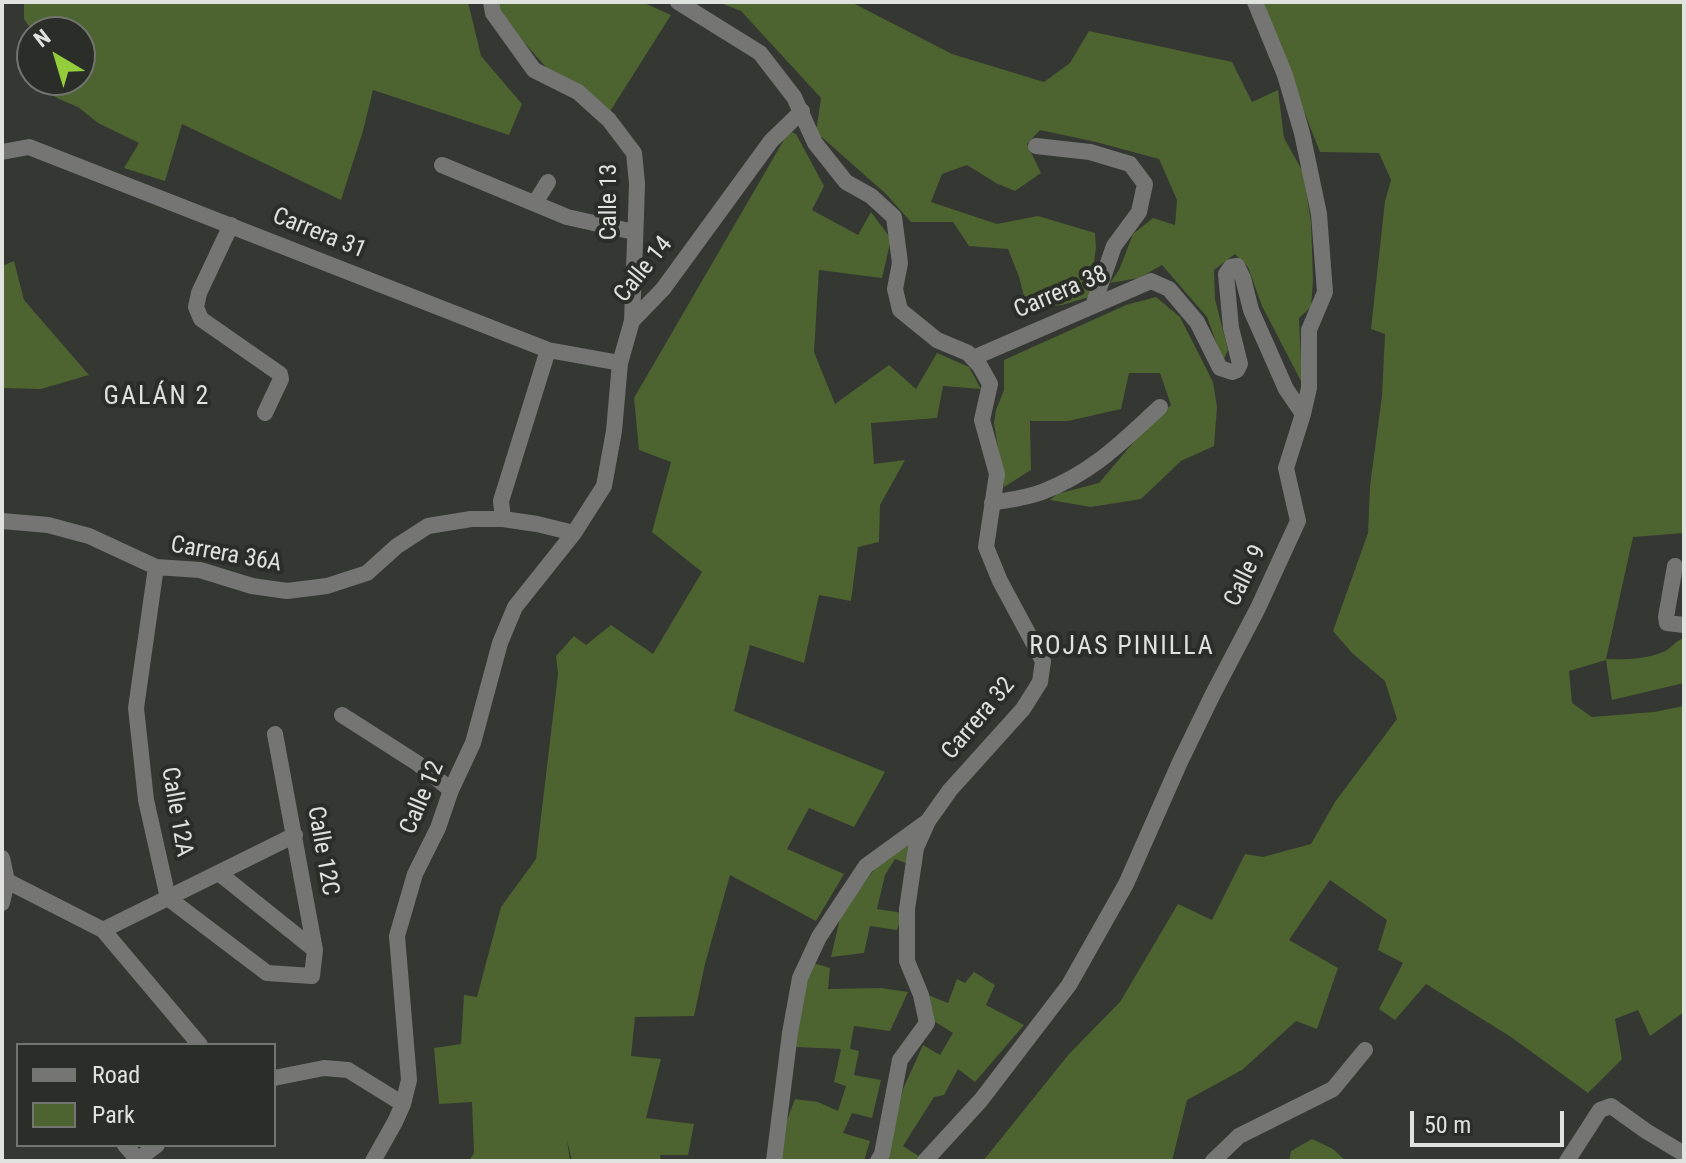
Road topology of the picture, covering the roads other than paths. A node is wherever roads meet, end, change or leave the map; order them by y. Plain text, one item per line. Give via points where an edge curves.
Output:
1 (491, 2) edge
2 (678, 2) edge
3 (1255, 2) edge
4 (802, 111) junction
5 (1036, 146) dead end
6 (2, 152) edge
7 (442, 165) dead end
8 (548, 182) dead end
9 (535, 203) junction
10 (231, 225) junction
11 (634, 232) junction
12 (1093, 306) junction
13 (632, 321) junction
14 (548, 350) junction
15 (973, 358) junction
16 (620, 363) junction
17 (1160, 407) dead end
18 (265, 413) dead end
19 (1303, 414) junction
20 (992, 503) junction
21 (503, 519) junction
22 (2, 521) edge
23 (574, 533) junction
24 (1675, 566) dead end
25 (156, 567) junction
26 (1684, 625) edge
27 (342, 715) dead end
28 (275, 734) dead end
29 (451, 790) junction
30 (928, 821) junction
31 (295, 835) junction
32 (2, 858) edge
33 (220, 874) junction
34 (7, 881) junction
35 (168, 898) junction
36 (2, 903) edge
37 (103, 930) junction
38 (315, 950) junction
39 (198, 1043) edge
40 (1365, 1050) dead end
41 (276, 1078) edge
42 (403, 1104) junction
43 (154, 1147) edge
44 (1684, 1154) edge
45 (137, 1160) edge
46 (375, 1160) edge
47 (774, 1161) edge
48 (878, 1161) edge
49 (925, 1161) edge
50 (1213, 1161) edge
51 (1567, 1161) edge

1 - 11 street, Calle 13 via 493,13 534,70 578,92 634,153
2 - 4 street via 760,53
3 - 19 street, Calle 9 via 1285,75 1319,214 1325,292 1309,330 1309,388
4 - 13 street, Calle 14 via 771,141 663,289
4 - 15 street via 815,143 846,182 894,217 900,310 937,340
5 - 12 street via 1090,152 1130,164 1145,184 1139,212 1114,246
6 - 10 street, Carrera 31 via 29,147
7 - 9 street
8 - 9 street
9 - 11 street via 567,217
10 - 14 street, Carrera 31
10 - 18 street via 196,307 201,319 280,374
11 - 13 street, Calle 13
12 - 15 street, Carrera 38
12 - 19 street, Carrera 38 via 1151,281 1169,289 1197,322 1220,368 1232,372 1240,364 1226,274 1237,266 1286,389
13 - 16 street, Calle 14
14 - 16 street, Carrera 31
14 - 21 street via 501,501
15 - 20 street, Carrera 32 via 990,384 982,420 997,474
16 - 23 street, Calle 14 via 604,486
17 - 20 street via 1094,466 1041,493
19 - 49 street, Calle 9 via 1286,468 1298,521 1126,884 1069,985 981,1100
20 - 30 street, Carrera 32 via 986,547 1043,661 1040,682
21 - 23 street, Carrera 36A
21 - 25 street, Carrera 36A via 428,526 367,573 327,586 287,591 200,570
22 - 25 street, Carrera 36A via 89,536
23 - 29 street, Calle 12 via 515,607 473,743
24 - 26 street via 1666,617 1667,623
25 - 35 street, Calle 12A via 136,708 146,800
27 - 29 street
28 - 31 street, Calle 12C
29 - 42 street, Calle 12 via 415,874 397,936 409,1080
30 - 47 street, Carrera 32 via 866,866 819,937 800,978
30 - 48 street via 916,848 907,909 907,961 927,1023 900,1060
31 - 33 street
31 - 38 street, Calle 12C
32 - 34 street
33 - 35 street
33 - 38 street
34 - 36 street
34 - 37 street
35 - 37 street
35 - 38 street, Calle 12C via 267,973 312,976
37 - 39 street
40 - 50 street via 1333,1089 1239,1136
41 - 42 street via 324,1068 348,1070
42 - 46 street
43 - 45 street
44 - 51 street via 1611,1106 1600,1110

